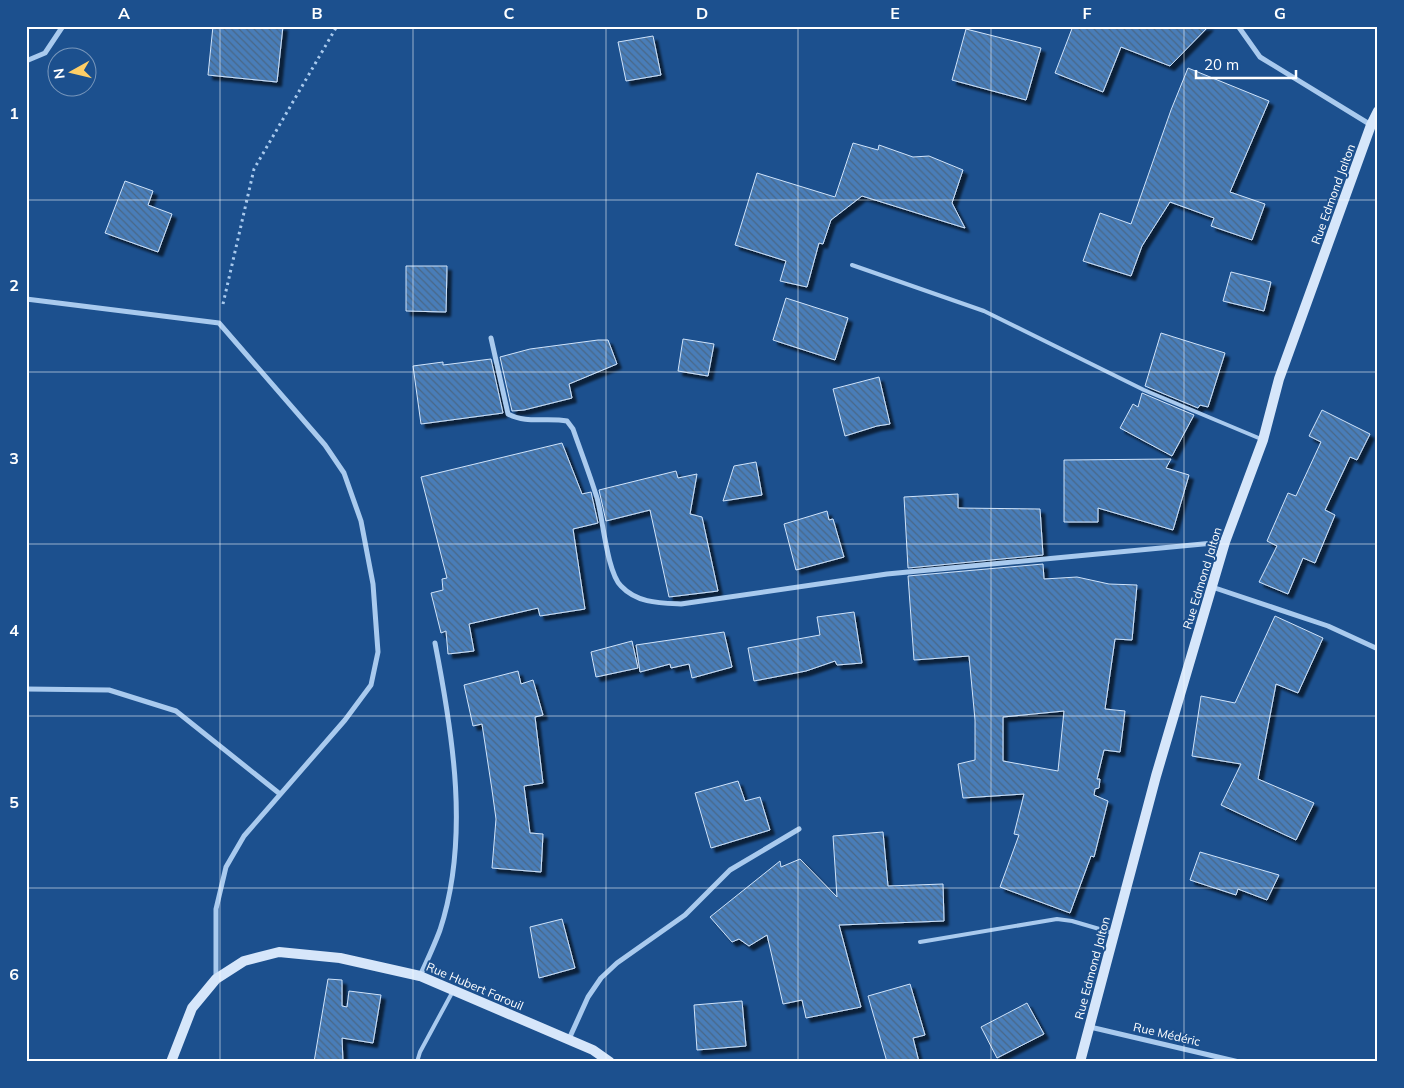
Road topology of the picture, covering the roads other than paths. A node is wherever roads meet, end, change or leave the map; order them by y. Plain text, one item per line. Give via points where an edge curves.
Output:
1 (64, 26) edge
2 (1238, 26) edge
3 (26, 61) edge
4 (1378, 111) edge
5 (1371, 125) junction
6 (852, 265) dead end
7 (26, 298) edge
8 (491, 338) dead end
9 (1263, 440) junction
10 (1225, 542) junction
11 (1212, 587) junction
12 (435, 643) dead end
13 (1378, 649) edge
14 (26, 689) edge
15 (280, 794) junction
16 (799, 829) dead end
17 (1115, 933) junction
18 (920, 942) dead end
19 (420, 976) junction
20 (216, 979) junction
21 (453, 990) junction
22 (1090, 1026) junction
23 (569, 1039) junction
24 (171, 1062) edge
25 (416, 1062) edge
26 (610, 1062) edge
27 (1080, 1062) edge
28 (1239, 1062) edge

1 - 3 street via 45,53
2 - 5 street via 1260,56
4 - 5 street, Rue Edmond Jalton
5 - 9 street, Rue Edmond Jalton via 1279,379
6 - 9 lane via 984,310 1144,390
7 - 15 street via 218,323 325,445 344,473 361,521 373,584 378,652 371,685 346,720
8 - 10 street via 508,414 524,420 567,421 573,429 597,499 613,572 620,586 635,597 653,603 681,604 888,574
9 - 10 street, Rue Edmond Jalton
10 - 11 street, Rue Edmond Jalton
11 - 13 street via 1328,626
11 - 17 street, Rue Edmond Jalton via 1156,776
12 - 19 street via 447,706 457,829 452,879 440,930
14 - 15 street via 109,690 176,711
15 - 20 street via 244,836 226,867 216,909
16 - 23 street via 730,870 685,915 600,978
17 - 18 lane via 1057,919
17 - 22 street, Rue Edmond Jalton
19 - 20 street, Rue Hubert Farouil via 340,958 279,952 244,961
19 - 21 street, Rue Hubert Farouil
20 - 24 street, Rue Hubert Farouil via 192,1008
21 - 23 street, Rue Hubert Farouil
21 - 25 lane
22 - 27 street, Rue Edmond Jalton
22 - 28 street, Rue Médéric
23 - 26 street, Rue Hubert Farouil

